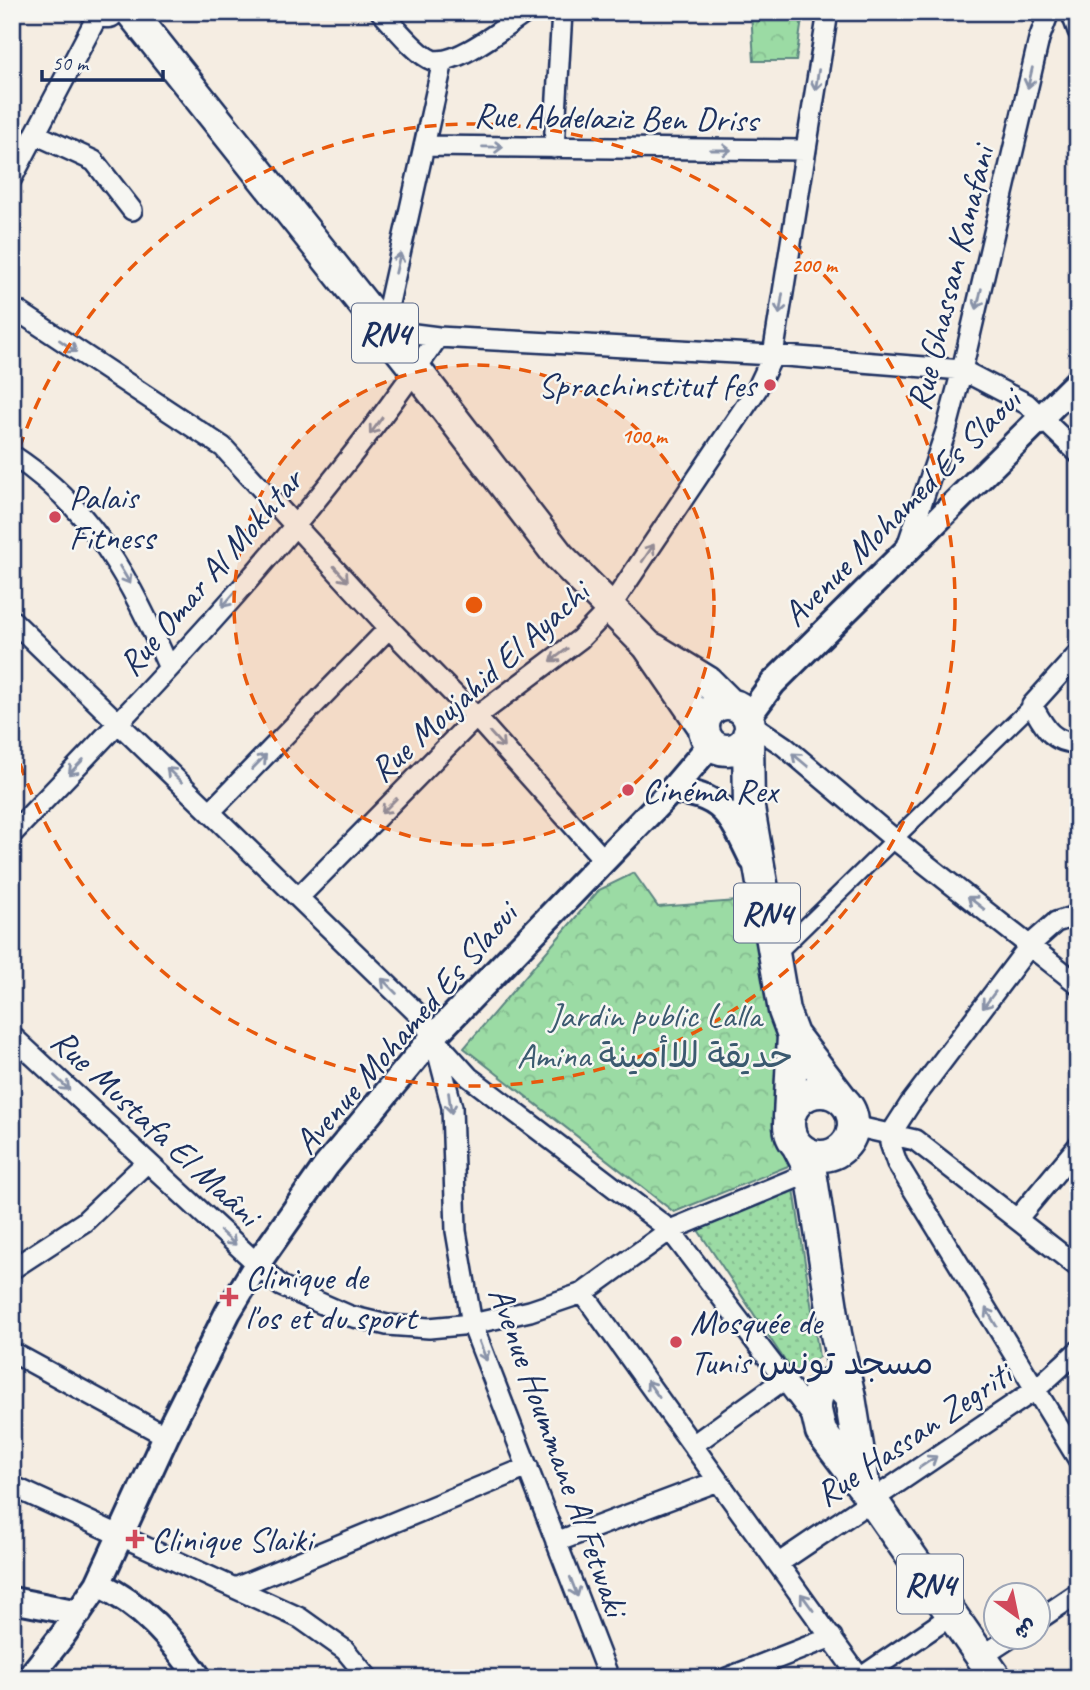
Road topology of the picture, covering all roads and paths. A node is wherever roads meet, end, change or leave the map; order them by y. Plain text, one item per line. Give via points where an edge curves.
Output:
1 (98, 12) edge
2 (108, 12) edge
3 (131, 12) edge
4 (380, 12) edge
5 (527, 12) edge
6 (562, 12) edge
7 (828, 12) edge
8 (1049, 12) edge
9 (1071, 12) edge
10 (1078, 31) edge
11 (443, 61) junction
12 (35, 134) junction
13 (425, 146) junction
14 (554, 148) junction
15 (806, 150) junction
16 (12, 178) edge
17 (132, 210) dead end
18 (12, 307) edge
19 (383, 330) junction
20 (438, 337) junction
21 (773, 355) junction
22 (416, 370) junction
23 (962, 370) junction
24 (1078, 381) edge
25 (1042, 417) junction
26 (1078, 453) edge
27 (12, 455) edge
28 (295, 523) junction
29 (903, 555) junction
30 (609, 609) junction
31 (14, 625) edge
32 (389, 628) junction
33 (648, 646) junction
34 (1078, 654) edge
35 (169, 668) junction
36 (1032, 705) junction
37 (477, 717) junction
38 (742, 717) junction
39 (119, 723) junction
40 (711, 739) junction
41 (1078, 743) edge
42 (671, 791) junction
43 (747, 791) junction
44 (211, 811) junction
45 (12, 834) edge
46 (894, 839) junction
47 (604, 860) junction
48 (760, 877) junction
49 (299, 897) junction
50 (1078, 915) edge
51 (1030, 945) junction
52 (774, 957) junction
53 (1078, 984) edge
54 (12, 1035) edge
55 (793, 1035) junction
56 (433, 1037) junction
57 (848, 1112) junction
58 (789, 1117) junction
59 (892, 1132) junction
60 (1078, 1146) edge
61 (810, 1159) junction
62 (146, 1163) junction
63 (1018, 1218) junction
64 (670, 1230) junction
65 (257, 1264) junction
66 (1078, 1267) edge
67 (12, 1269) edge
68 (583, 1293) junction
69 (472, 1324) junction
70 (1078, 1350) edge
71 (12, 1352) edge
72 (783, 1380) junction
73 (834, 1389) junction
74 (1035, 1390) junction
75 (817, 1422) junction
76 (166, 1436) junction
77 (692, 1445) junction
78 (849, 1450) junction
79 (1078, 1459) edge
80 (528, 1467) junction
81 (718, 1481) junction
82 (12, 1486) edge
83 (868, 1495) junction
84 (120, 1537) junction
85 (556, 1542) junction
86 (779, 1563) junction
87 (98, 1584) junction
88 (235, 1588) junction
89 (1078, 1593) edge
90 (12, 1600) edge
91 (1052, 1611) edge
92 (79, 1613) junction
93 (952, 1615) junction
94 (832, 1637) junction
95 (1000, 1652) edge
96 (989, 1667) edge
97 (29, 1678) edge
98 (199, 1678) edge
99 (368, 1678) edge
100 (609, 1678) edge
101 (727, 1678) edge
102 (860, 1678) edge

1 - 2 main road
1 - 12 street
3 - 19 main road, RN4
4 - 11 street via 422,53
5 - 11 street via 462,54
6 - 14 street
7 -> 15 street, Rue Moujahid El Ayachi
8 -> 23 street, Rue Ghassan Kanafani
9 - 10 street
11 - 13 street
12 - 16 street
12 - 17 street via 94,162
13 -> 14 street, Rue Abdelaziz Ben Driss
19 -> 13 street
14 -> 15 street, Rue Abdelaziz Ben Driss
15 -> 21 street, Rue Moujahid El Ayachi
18 -> 28 street via 223,447
19 - 20 street
19 - 22 main road, RN4
20 - 21 street
20 - 22 street, Rue Omar Al Mokhtar
21 - 23 street
30 -> 21 street, Rue Moujahid El Ayachi via 757,389
22 -> 28 street, Rue Omar Al Mokhtar via 353,457
22 - 30 main road, RN4 via 559,556
23 - 25 street via 1027,404
23 - 29 street, Rue Ghassan Kanafani
24 - 25 street, Avenue Mohamed Es Slaoui
25 - 26 street
25 - 29 street, Avenue Mohamed Es Slaoui
27 -> 35 street via 63,496 106,544 133,588
28 -> 32 street
28 -> 35 street, Rue Omar Al Mokhtar
29 - 38 street, Avenue Mohamed Es Slaoui
30 - 33 main road, RN4
30 -> 37 street, Rue Moujahid El Ayachi via 580,639
31 - 39 street
32 - 37 street
44 -> 32 street
33 - 38 main road, RN4 via 708,681
33 - 40 main road, RN4
34 - 36 street
35 - 39 street, Rue Omar Al Mokhtar
36 - 41 street via 1050,735 1063,743
36 - 46 street
37 -> 47 street
37 -> 49 street, Rue Moujahid El Ayachi
38 - 40 main road via 735,748
38 - 40 main road via 713,708
38 - 43 main road, RN4
46 -> 38 street via 784,746
44 -> 39 street
39 -> 45 street, Rue Omar Al Mokhtar
40 - 42 street, Avenue Mohamed Es Slaoui
40 - 43 main road, RN4
42 - 47 street, Avenue Mohamed Es Slaoui
42 - 48 street via 715,800 726,811
43 - 48 main road, RN4
44 - 49 street
51 -> 46 street
46 - 52 street
47 - 56 street, Avenue Mohamed Es Slaoui
48 - 52 main road, RN4
56 -> 49 street via 418,1014
50 - 51 street via 1056,922
51 - 53 street
51 -> 59 street
52 - 55 main road, RN4
54 -> 62 street, Rue Mustafa El Maâni
55 - 57 main road, RN4
55 - 58 main road, RN4
56 - 64 street via 469,1077
56 - 65 street, Avenue Mohamed Es Slaoui via 341,1147
56 -> 69 street, Avenue Hoummane Al Fetwaki via 452,1107 456,1231
57 - 58 main road via 827,1092 811,1093 797,1102
57 - 59 street
57 - 61 main road via 844,1148
58 - 61 main road, RN4 via 790,1133
59 - 63 street via 915,1140
74 -> 59 street via 897,1163 890,1143
60 - 63 street
61 - 64 street, Rue Mustafa El Maâni
61 - 73 main road, RN4 via 836,1334
62 -> 65 street, Rue Mustafa El Maâni
62 - 67 street via 84,1222
63 - 66 street
64 - 68 street, Rue Mustafa El Maâni
64 - 72 street
65 - 69 street, Rue Mustafa El Maâni via 281,1286 350,1316 429,1328
65 - 76 street, Avenue Mohamed Es Slaoui
68 - 69 street, Rue Mustafa El Maâni
77 -> 68 street
69 -> 80 street, Avenue Hoummane Al Fetwaki
70 - 74 street, Rue Hassan Zegriti
71 - 76 street
72 - 73 street
72 - 75 street
72 - 77 street
73 - 75 main road, RN4 via 816,1398
73 - 78 main road, RN4
74 - 79 street
83 -> 74 street, Rue Hassan Zegriti
75 - 78 main road, RN4 via 827,1444
76 - 84 street, Avenue Mohamed Es Slaoui
77 - 81 street
78 - 83 main road, RN4
80 - 85 street, Avenue Hoummane Al Fetwaki
80 - 88 street
81 - 85 street
81 - 86 street
82 - 84 street
83 - 86 street, Rue Hassan Zegriti
83 - 93 main road, RN4
84 - 87 street, Avenue Mohamed Es Slaoui
84 - 88 street
85 -> 100 street, Avenue Hoummane Al Fetwaki
94 -> 86 street
87 - 92 street, Avenue Mohamed Es Slaoui
87 - 98 street via 152,1618
88 - 99 street via 323,1632
89 - 91 street
90 - 92 street
92 - 97 street, Avenue Mohamed Es Slaoui
93 - 96 main road, RN4
93 - 102 street
94 - 101 street
94 - 102 street
95 - 96 street

